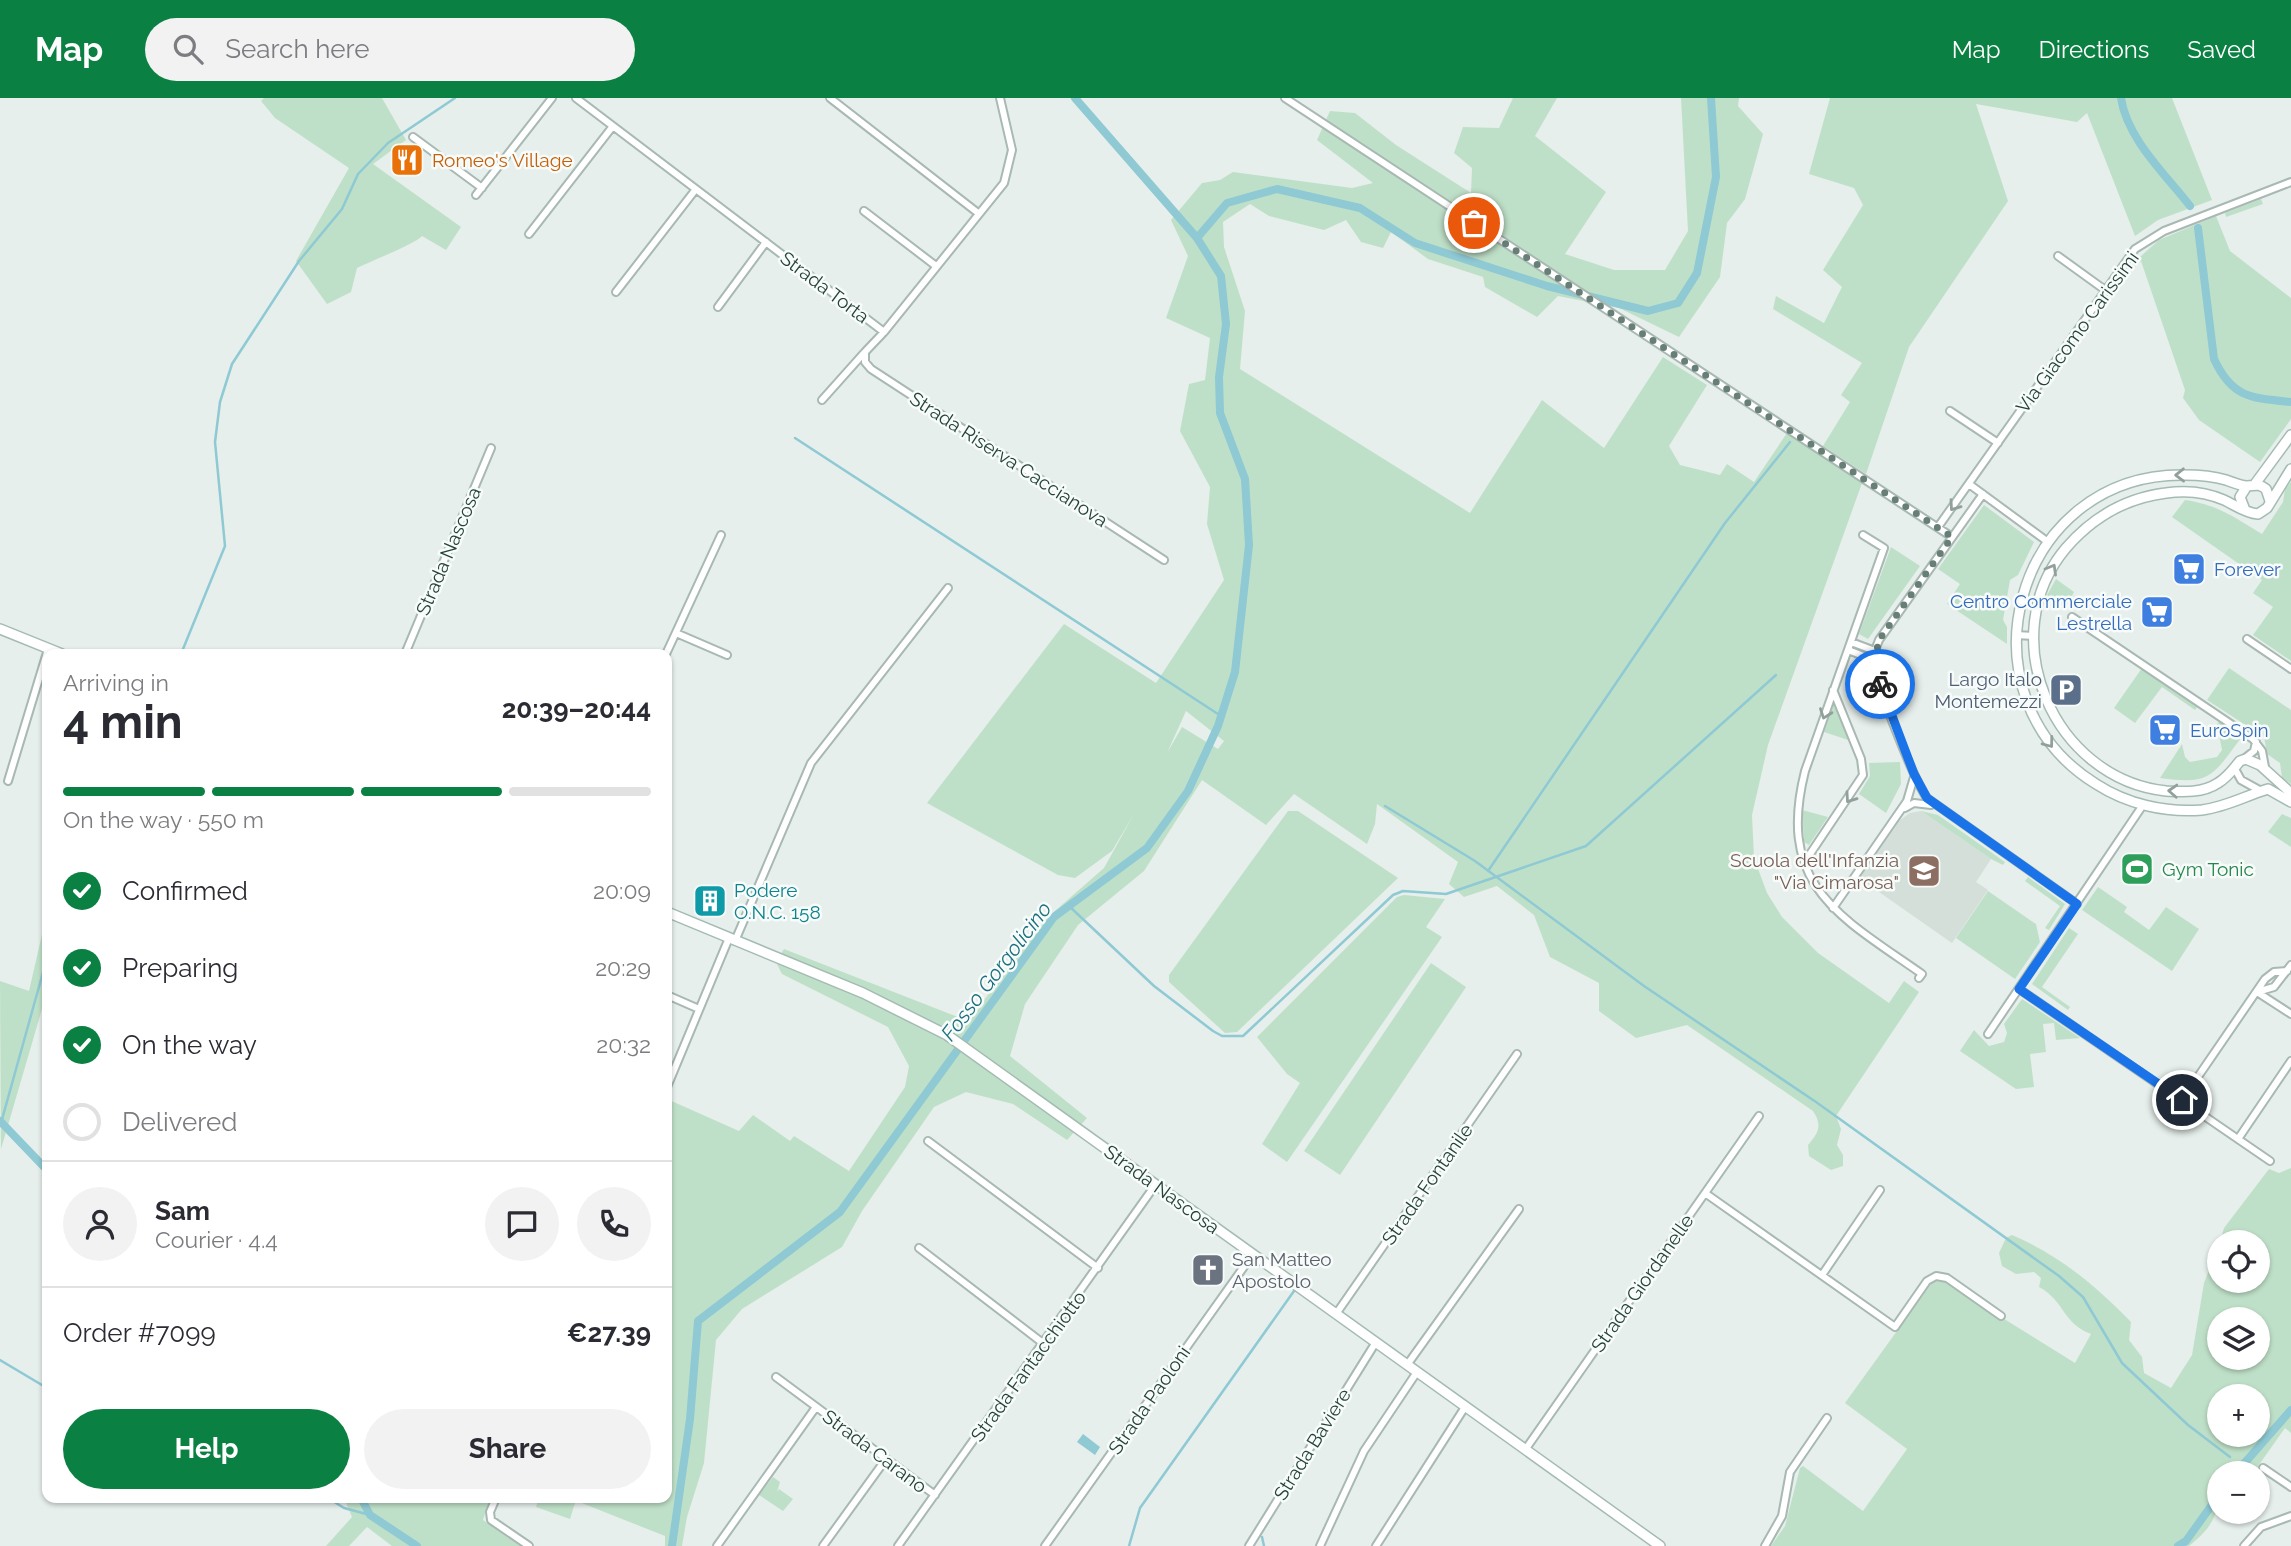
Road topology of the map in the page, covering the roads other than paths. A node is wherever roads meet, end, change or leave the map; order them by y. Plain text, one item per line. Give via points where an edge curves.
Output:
1 (552, 98) edge
2 (576, 98) edge
3 (830, 98) edge
4 (1000, 98) edge
5 (1285, 98) edge
6 (1293, 100) edge
7 (613, 126) junction
8 (413, 137) dead end
9 (2291, 182) edge
10 (482, 188) junction
11 (696, 189) junction
12 (476, 195) dead end
13 (864, 211) dead end
14 (978, 213) junction
15 (529, 234) dead end
16 (766, 242) junction
17 (2058, 256) dead end
18 (936, 266) junction
19 (2105, 290) junction
20 (616, 292) dead end
21 (718, 307) dead end
22 (884, 331) junction
23 (865, 352) junction
24 (822, 401) dead end
25 (1950, 411) dead end
26 (2291, 435) edge
27 (1998, 443) junction
28 (491, 448) dead end
29 (2291, 469) edge
30 (2133, 483) junction
31 (1969, 484) junction
32 (2251, 485) junction
33 (1983, 494) junction
34 (2139, 499) junction
35 (2270, 501) junction
36 (2246, 512) junction
37 (1938, 527) junction
38 (721, 535) dead end
39 (1863, 535) dead end
40 (1952, 537) junction
41 (2048, 542) junction
42 (1164, 560) dead end
43 (948, 588) dead end
44 (2072, 617) dead end
45 (0, 629) edge
46 (676, 633) junction
47 (2016, 635) junction
48 (2034, 636) junction
49 (2247, 639) dead end
50 (1851, 642) junction
51 (48, 649) edge
52 (407, 649) edge
53 (668, 649) edge
54 (1848, 650) junction
55 (1875, 651) junction
56 (727, 655) dead end
57 (1874, 660) junction
58 (42, 669) edge
59 (2291, 669) edge
60 (1833, 690) junction
61 (2256, 742) junction
62 (2243, 759) junction
63 (2235, 769) junction
64 (1914, 774) junction
65 (2269, 774) junction
66 (2118, 775) junction
67 (8, 781) dead end
68 (2265, 790) junction
69 (2108, 791) junction
70 (2291, 793) edge
71 (2291, 803) edge
72 (2143, 805) junction
73 (1935, 806) junction
74 (1900, 811) junction
75 (1803, 864) junction
76 (2077, 904) junction
77 (1833, 908) junction
78 (672, 914) edge
79 (732, 939) junction
80 (2289, 968) edge
81 (1919, 978) dead end
82 (2019, 989) junction
83 (2258, 992) junction
84 (672, 997) edge
85 (699, 1009) junction
86 (2291, 1014) edge
87 (1988, 1034) dead end
88 (1517, 1054) dead end
89 (2291, 1061) edge
90 (672, 1075) edge
91 (2182, 1100) junction
92 (1759, 1116) dead end
93 (2238, 1139) junction
94 (928, 1141) dead end
95 (2270, 1161) dead end
96 (1156, 1184) junction
97 (1880, 1190) dead end
98 (1705, 1193) junction
99 (1520, 1209) dead end
100 (919, 1248) dead end
101 (1253, 1254) junction
102 (1098, 1268) junction
103 (1822, 1275) junction
104 (1336, 1314) junction
105 (2001, 1316) dead end
106 (1376, 1342) junction
107 (1044, 1344) junction
108 (1407, 1365) junction
109 (1417, 1372) junction
110 (776, 1377) dead end
111 (816, 1407) junction
112 (1465, 1407) junction
113 (1827, 1418) dead end
114 (1525, 1450) junction
115 (886, 1459) junction
116 (2270, 1473) edge
117 (2291, 1487) edge
118 (934, 1495) junction
119 (494, 1503) edge
120 (2291, 1516) edge
121 (529, 1546) edge
122 (717, 1546) edge
123 (823, 1546) edge
124 (898, 1546) edge
125 (1045, 1546) edge
126 (1249, 1546) edge
127 (1320, 1546) edge
128 (1376, 1546) edge
129 (1660, 1546) edge
130 (1765, 1546) edge
131 (2244, 1546) edge

1 - 10 street
2 - 7 street, Strada Torta
3 - 14 street
4 - 14 street, Strada Torta via 1012,158 1002,188
5 - 6 street
6 - 37 street
7 - 11 street, Strada Torta
7 - 15 street
8 - 10 street
9 - 19 street, Via Giacomo Carissimi via 2152,237 2136,249
10 - 12 street
11 - 16 street, Strada Torta
11 - 20 street
13 - 18 street
14 - 18 street, Strada Torta
16 - 21 street, Strada Torta
16 - 22 street, Strada Torta
17 - 19 street
18 - 22 street, Strada Torta
19 - 27 street, Via Giacomo Carissimi
22 - 23 street
23 - 24 street
23 - 42 street, Strada Riserva Caccianova via 865,362 874,372
25 - 27 street
26 - 32 street
27 - 31 street, Via Giacomo Carissimi
28 - 52 street, Strada Nascosa
29 - 35 street
32 -> 30 street via 2191,475
30 - 34 street
30 - 41 street via 2087,503
31 - 33 street
31 -> 37 street, Via Giacomo Carissimi
32 - 35 street via 2266,489
32 - 36 street via 2240,500
33 - 40 street
33 - 41 street
34 - 36 street via 2173,492 2200,493
48 -> 34 street via 2042,589 2063,552 2101,516
35 - 36 street via 2261,513
37 - 40 street
38 - 46 street
39 - 50 street via 1884,548
40 - 55 street
41 - 47 street via 2026,580
43 - 79 street via 811,763
44 - 61 street
45 - 51 street
46 - 53 street
46 - 56 street
47 - 48 street
47 -> 69 street via 2021,682 2039,728 2064,760
48 - 66 street via 2040,687 2056,720 2082,752
49 - 59 street
50 - 54 street
50 - 55 street
54 - 57 street
54 - 60 street
55 - 57 street
57 - 64 street
58 - 67 street
60 -> 75 street via 1798,803
60 -> 75 street via 1863,775
61 - 62 street via 2254,751
61 - 65 street
62 - 63 street
62 - 65 street via 2255,761
63 -> 66 street via 2211,787 2186,792 2151,788
63 - 68 street via 2241,780
64 - 73 street
64 - 74 street
65 - 68 street
65 - 70 street
66 - 69 street
68 - 71 street
68 - 72 street via 2204,810
69 - 72 street
72 - 76 street
73 - 74 street via 1914,803
73 - 76 street
74 - 77 street
75 - 77 street via 1811,882
76 - 82 street
77 - 81 street via 1922,974
78 - 79 street, Strada Nascosa
79 - 85 street
79 - 96 street, Strada Nascosa via 890,1005 962,1045
80 - 83 street via 2274,986
80 - 83 street via 2274,972
82 - 87 street
82 - 91 street
83 - 86 street
83 - 91 street
84 - 85 street
85 - 90 street
88 - 104 street, Strada Fontanile
89 - 93 street
91 - 93 street
92 - 98 street, Strada Giordanelle
93 - 95 street
94 - 102 street
96 - 101 street, Strada Nascosa
96 - 102 street, Strada Fantacchiotto
97 - 103 street
98 - 103 street
98 - 114 street, Strada Giordanelle
99 - 108 street
100 - 107 street
101 - 104 street, Strada Nascosa
101 - 125 street, Strada Paoloni
102 - 107 street, Strada Fantacchiotto
103 - 105 street via 1895,1327 1927,1281 1936,1276 1947,1278
104 - 106 street, Strada Nascosa
106 - 108 street, Strada Nascosa
106 - 126 street, Strada Baviere
107 - 118 street, Strada Fantacchiotto
108 - 109 street, Strada Nascosa
109 - 112 street, Strada Nascosa
109 - 127 street via 1364,1451
110 - 111 street, Strada Carano
111 - 115 street, Strada Carano
111 - 122 street, Strada Carano
112 - 114 street, Strada Nascosa
112 - 128 street
113 - 130 street via 1792,1467 1782,1516
114 - 129 street, Strada Nascosa
115 - 118 street, Strada Carano
115 - 123 street
116 - 117 street
118 - 124 street, Strada Fantacchiotto
119 - 121 street via 491,1520
120 - 131 street via 2262,1527

